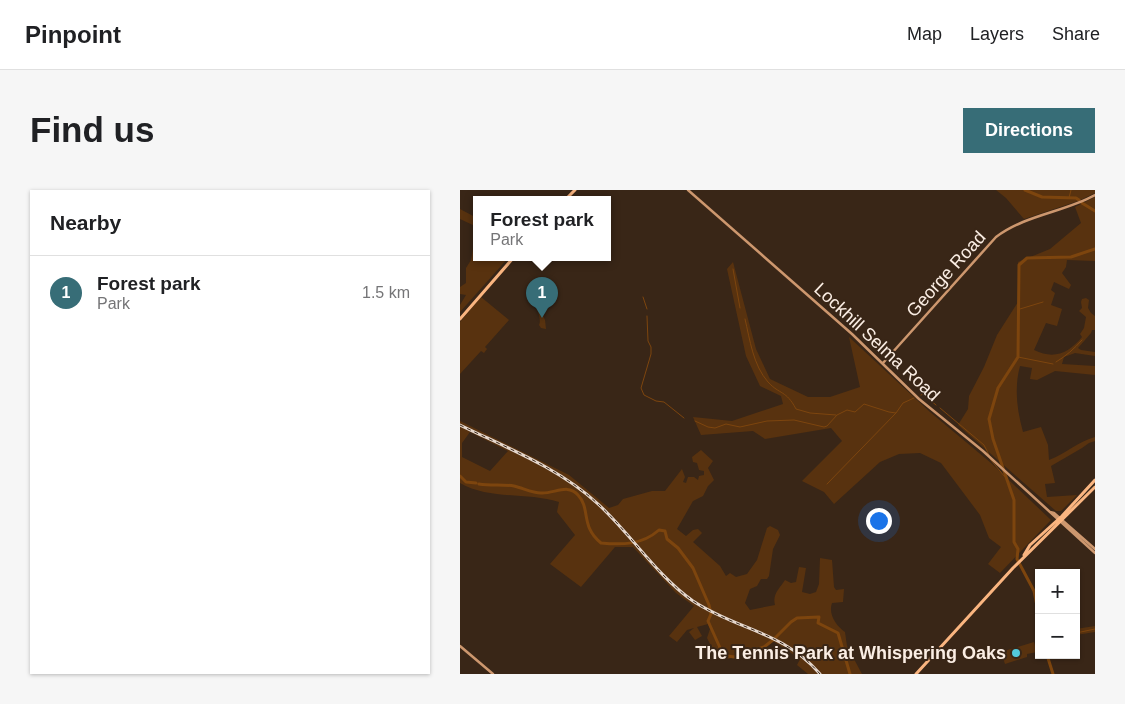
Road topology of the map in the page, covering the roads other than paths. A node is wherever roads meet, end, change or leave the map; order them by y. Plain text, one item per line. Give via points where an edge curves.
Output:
1 (688, 190) edge
2 (1095, 195) edge
3 (511, 261) edge
4 (460, 319) edge
5 (875, 355) junction
6 (888, 357) junction
7 (883, 363) junction
8 (889, 369) junction
9 (1095, 480) edge
10 (1095, 487) edge
11 (1050, 512) junction
12 (1054, 513) junction
13 (1067, 513) junction
14 (1060, 520) junction
15 (1055, 526) junction
16 (1067, 526) junction
17 (1041, 535) junction
18 (1080, 537) junction
19 (1036, 546) junction
20 (1095, 549) edge
21 (1095, 553) edge
22 (1025, 554) junction
23 (460, 646) edge
24 (493, 674) edge
25 (916, 674) edge

1 - 5 main road, Lockhill Selma Road
2 - 6 main road, George Road via 1012,227 996,237
3 - 4 main road
5 - 6 main road via 882,359
5 - 7 main road, Lockhill Selma Road
6 - 7 main road, George Road
6 - 8 main road
7 - 8 main road, Lockhill Selma Road
8 - 11 main road, Lockhill Selma Road
9 - 13 main road
10 - 13 main road
11 - 12 main road, Lockhill Selma Road
11 - 14 main road, Lockhill Selma Road
12 - 13 main road
12 - 14 main road, Lockhill Selma Road
13 - 14 main road
13 - 16 main road
14 - 15 main road
14 - 16 main road, Lockhill Selma Road
14 - 17 main road
15 - 16 main road
15 - 19 main road
16 - 18 main road, Lockhill Selma Road
17 - 19 main road
17 - 22 main road
18 - 20 main road, Lockhill Selma Road
18 - 21 main road, Lockhill Selma Road
19 - 22 main road
22 - 25 main road
23 - 24 main road

